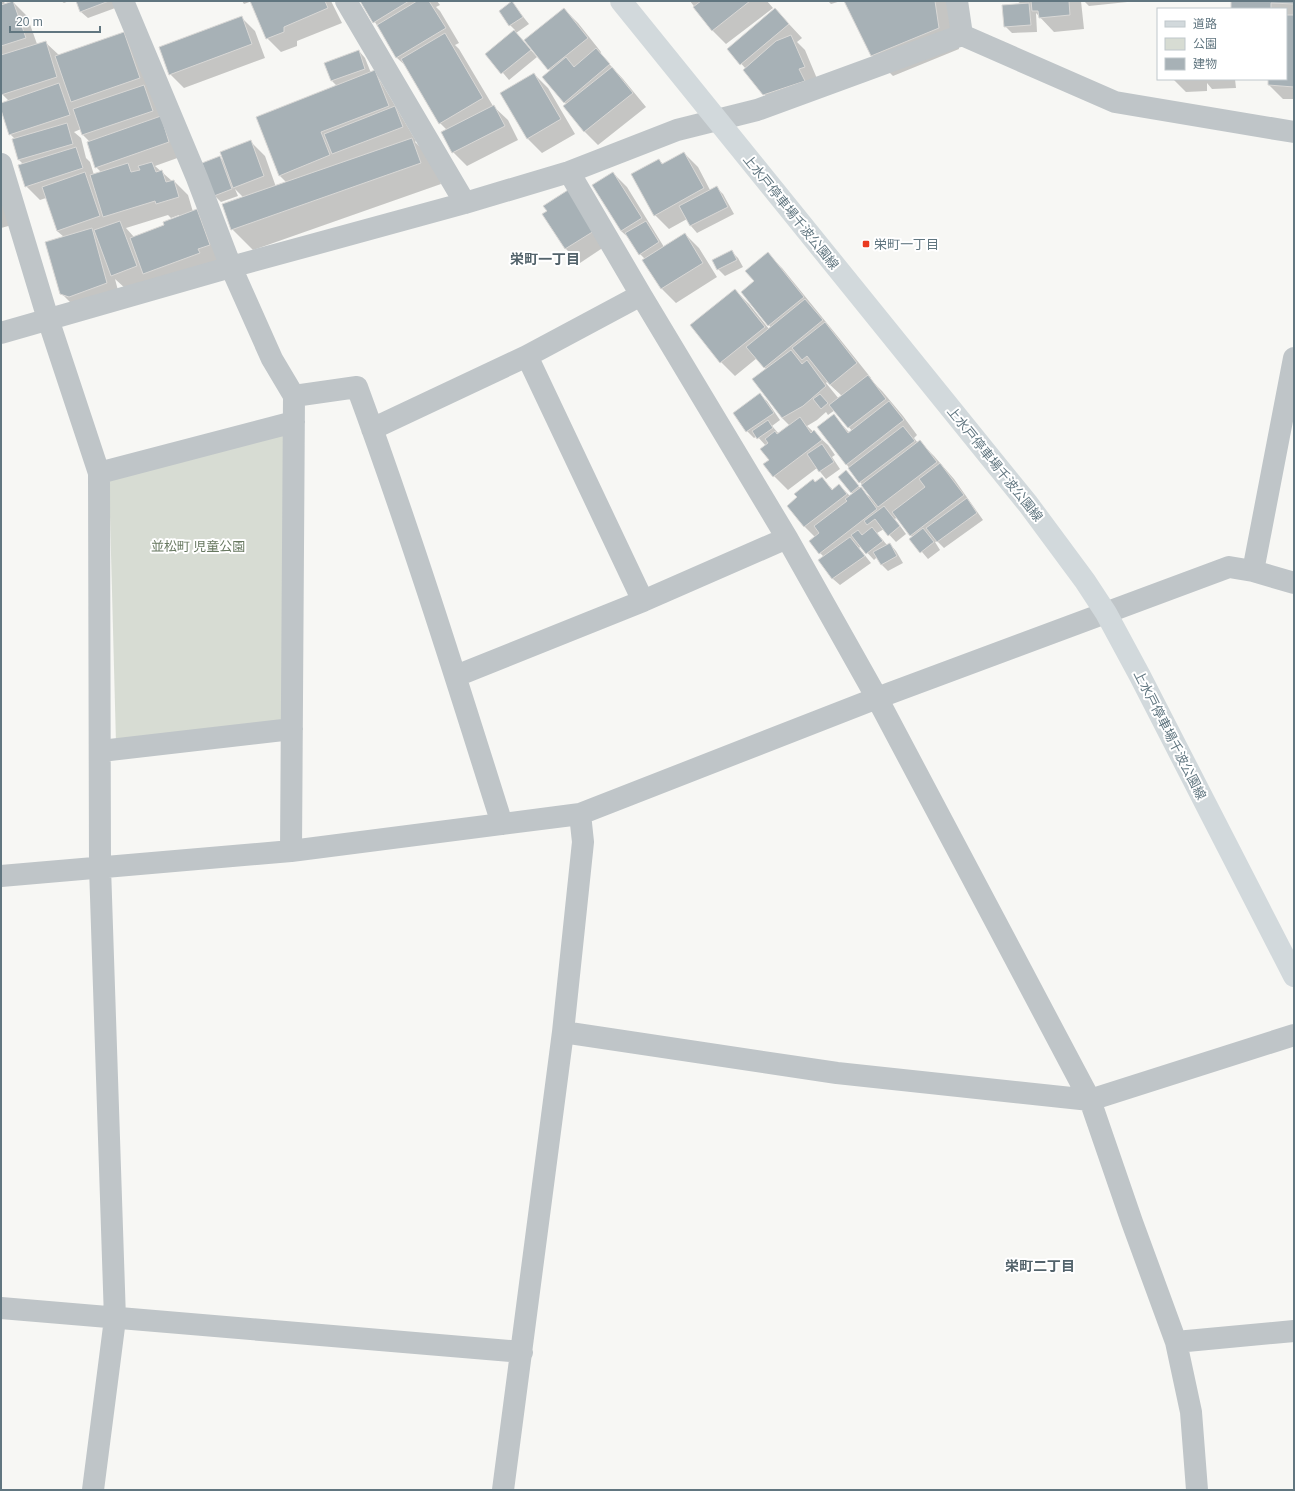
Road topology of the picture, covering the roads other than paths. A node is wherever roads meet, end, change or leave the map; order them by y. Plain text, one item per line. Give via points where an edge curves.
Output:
1 (123, 1) edge
2 (346, 1) edge
3 (621, 1) edge
4 (957, 1) edge
5 (962, 35) junction
6 (717, 120) junction
7 (1294, 132) edge
8 (1, 164) edge
9 (569, 172) junction
10 (466, 203) junction
11 (231, 267) junction
12 (641, 295) junction
13 (48, 319) junction
14 (1, 333) edge
15 (527, 356) junction
16 (1294, 358) edge
17 (294, 396) junction
18 (294, 422) junction
19 (372, 429) junction
20 (99, 472) junction
21 (787, 538) junction
22 (1253, 571) junction
23 (1294, 583) edge
24 (643, 601) junction
25 (1106, 613) junction
26 (456, 676) junction
27 (878, 698) junction
28 (292, 729) junction
29 (101, 751) junction
30 (580, 814) junction
31 (502, 824) junction
32 (291, 851) junction
33 (100, 867) junction
34 (1, 876) edge
35 (1294, 976) edge
36 (563, 1032) junction
37 (1294, 1035) edge
38 (1090, 1100) junction
39 (1, 1308) edge
40 (115, 1319) junction
41 (1294, 1331) edge
42 (1176, 1342) junction
43 (522, 1352) junction
44 (93, 1490) edge
45 (503, 1490) edge
46 (1198, 1490) edge

1 - 11 street
2 - 10 street
3 - 6 main road, 上水戸停車場千波公園線
4 - 5 street
5 - 6 street via 757,110
5 - 7 street via 1116,102
6 - 9 street via 677,130
6 - 25 main road, 上水戸停車場千波公園線 via 1028,504
8 - 13 street
9 - 10 street
9 - 12 street
10 - 11 street
11 - 13 street
11 - 17 street via 272,358
12 - 15 street
12 - 21 street
13 - 14 street
13 - 20 street
15 - 19 street
15 - 24 street
16 - 22 street
17 - 18 street
17 - 19 street via 357,387
18 - 20 street
18 - 28 street
19 - 26 street
20 - 29 street
21 - 24 street
21 - 27 street
22 - 23 street
22 - 25 street via 1229,567
24 - 26 street
25 - 27 street
25 - 35 main road, 上水戸停車場千波公園線
26 - 31 street
27 - 30 street
27 - 38 street
28 - 29 street
28 - 32 street
29 - 33 street
30 - 31 street
30 - 36 street via 583,842
31 - 32 street
32 - 33 street
33 - 34 street
33 - 40 street
36 - 38 street via 837,1073
36 - 43 street
37 - 38 street
38 - 42 street
39 - 40 street
40 - 43 street
40 - 44 street
41 - 42 street
42 - 46 street via 1191,1412
43 - 45 street

